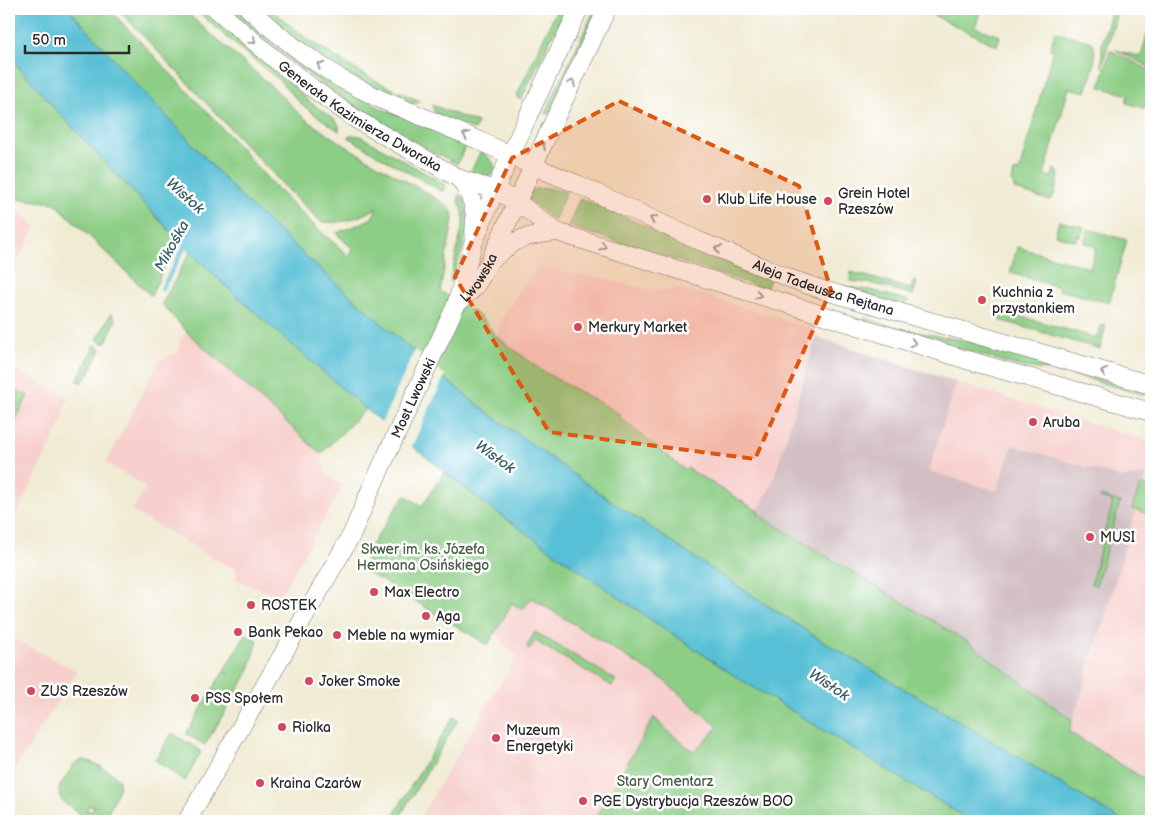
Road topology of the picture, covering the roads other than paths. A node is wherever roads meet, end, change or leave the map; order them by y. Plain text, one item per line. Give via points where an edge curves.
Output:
1 (216, 9) edge
2 (249, 9) edge
3 (579, 9) edge
4 (607, 9) edge
5 (510, 156) junction
6 (533, 166) junction
7 (460, 178) junction
8 (495, 190) junction
9 (517, 202) junction
10 (557, 232) junction
11 (473, 244) junction
12 (488, 263) junction
13 (456, 305) junction
14 (1151, 385) edge
15 (1151, 412) edge
16 (187, 821) edge

1 -> 7 main road, Generała Kazimierza Dworaka via 277,61 354,118
5 -> 2 main road, Generała Kazimierza Dworaka via 380,99 341,78 301,52
3 - 5 main road, Lwowska
6 -> 4 main road, Lwowska
5 - 6 main road, Aleja Tadeusza Rejtana
5 - 8 main road, Lwowska
6 - 9 main road, Lwowska
14 -> 6 main road, Aleja Tadeusza Rejtana via 806,284
7 - 8 main road, Generała Kazimierza Dworaka
7 - 11 main road via 474,204
8 - 9 main road, Generała Kazimierza Dworaka
8 - 11 main road, Lwowska
9 - 10 main road, Aleja Tadeusza Rejtana
9 - 12 main road, Lwowska
10 - 12 main road via 514,241
10 -> 15 main road, Aleja Tadeusza Rejtana via 967,360
11 - 13 main road, Lwowska
12 - 13 main road, Lwowska via 474,287
13 - 16 main road, Most Lwowski via 352,534

